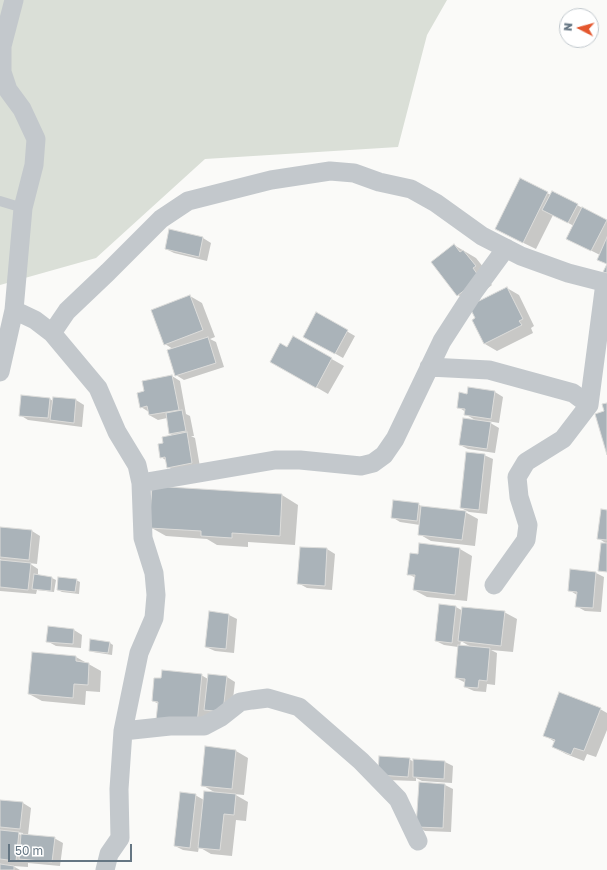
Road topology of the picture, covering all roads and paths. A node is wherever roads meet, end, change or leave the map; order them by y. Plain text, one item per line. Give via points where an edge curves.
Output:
1 (14, 0) edge
2 (0, 201) edge
3 (23, 208) junction
4 (506, 248) junction
5 (606, 283) edge
6 (14, 310) junction
7 (52, 333) junction
8 (429, 367) junction
9 (0, 372) edge
10 (589, 405) junction
11 (142, 483) junction
12 (494, 585) dead end
13 (123, 731) junction
14 (418, 841) dead end
15 (105, 870) edge

1 - 3 street via 2,46 2,72 8,90 22,109 36,139 34,165
2 - 3 lane
3 - 6 street
4 - 5 street via 568,273
4 - 7 street via 482,236 436,203 411,189 354,173 330,171 271,180 188,201 162,219 66,311
4 - 8 street via 473,293
5 - 10 street
6 - 7 street via 35,320
6 - 9 street
7 - 11 street via 98,388 117,432 137,465
8 - 10 street via 489,370 573,393
8 - 11 street via 395,439 384,455 373,463 361,466 275,460
10 - 12 street via 563,439 526,462 517,477 519,497 528,525 526,540
11 - 13 street via 143,538 154,573 156,595 154,618 139,653
13 - 14 street via 170,726 204,726 240,702 252,700 268,698 299,707 361,761 398,799
13 - 15 street via 119,789 120,838 109,854

